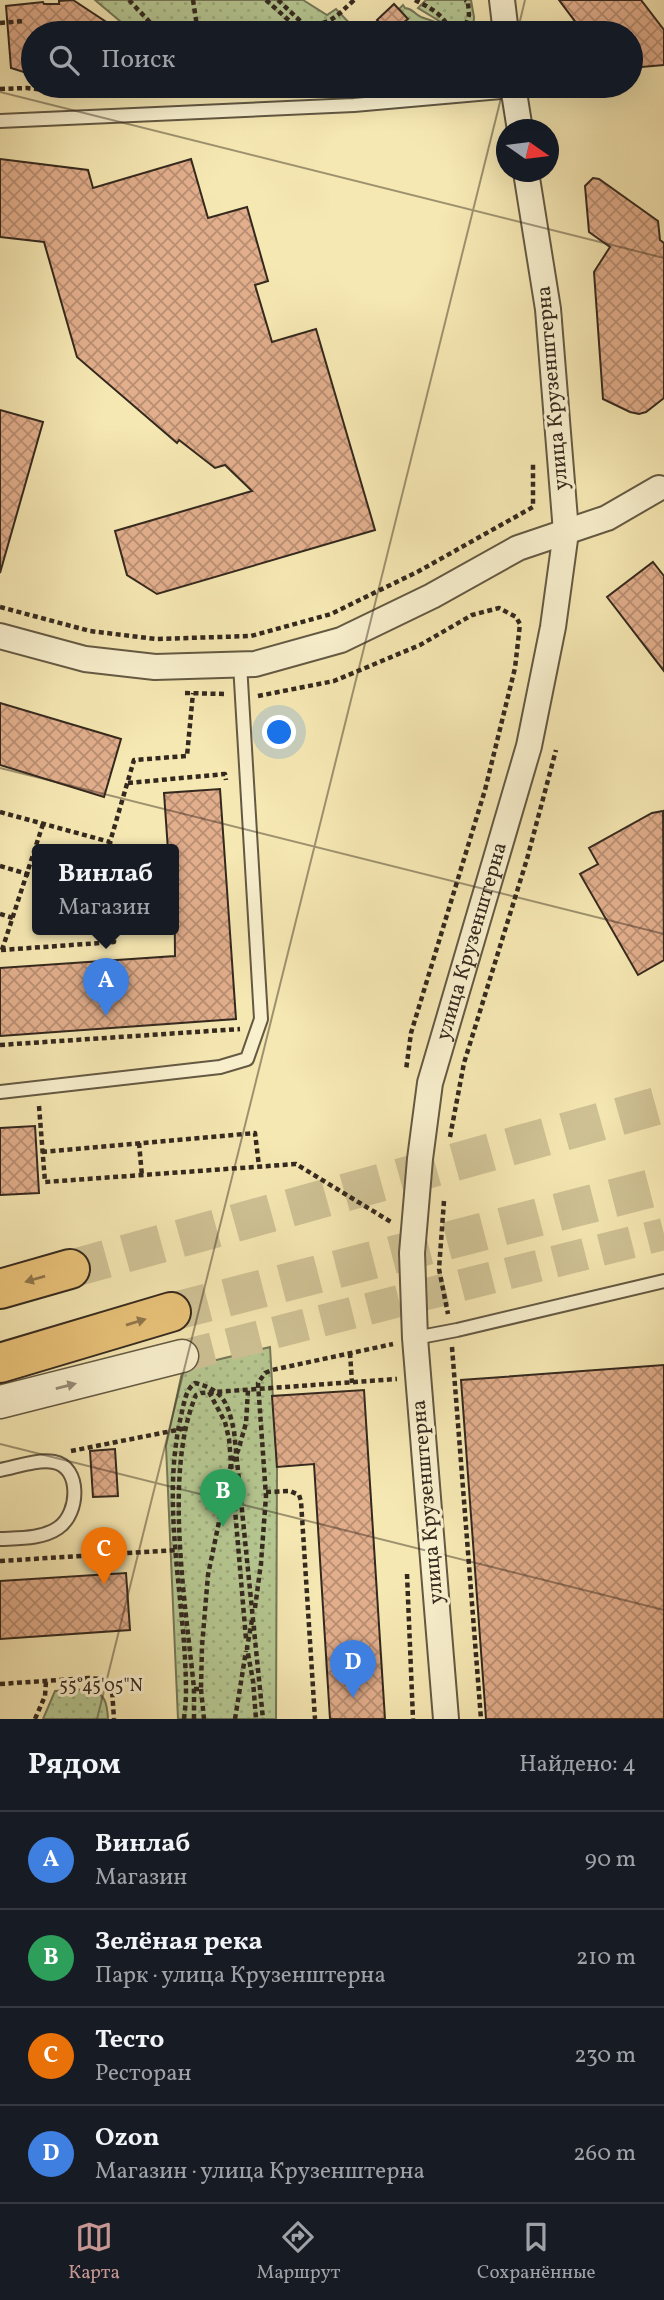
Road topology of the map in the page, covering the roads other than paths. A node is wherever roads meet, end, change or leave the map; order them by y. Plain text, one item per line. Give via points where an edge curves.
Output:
1 (502, 0) edge
2 (505, 21) edge
3 (419, 98) edge
4 (515, 98) edge
5 (518, 119) edge
6 (0, 121) edge
7 (528, 182) edge
8 (659, 488) dead end
9 (566, 532) junction
10 (0, 636) edge
11 (240, 664) junction
12 (0, 1092) edge
13 (70, 1269) tunnel mouth
14 (664, 1281) edge
15 (0, 1289) edge
16 (171, 1312) tunnel mouth
17 (415, 1338) junction
18 (182, 1356) tunnel mouth
19 (0, 1363) edge
20 (0, 1402) edge
21 (0, 1470) edge
22 (0, 1539) edge
23 (446, 1719) edge

1 - 2 street
3 - 6 lane
4 - 5 street
7 - 9 street, улица Крузенштерна via 548,309
8 - 9 street via 607,518
9 - 11 street via 518,548 341,640
9 - 17 street, улица Крузенштерна via 553,627 528,746 430,1083 412,1252
10 - 11 street via 85,659 143,666
11 - 12 lane via 261,1019 247,1059 220,1068
13 -> 15 main road
14 - 17 lane
19 -> 16 main road
17 - 23 street, улица Крузенштерна
20 -> 18 street
21 - 22 lane via 56,1462 75,1489 72,1511 65,1522 47,1534

